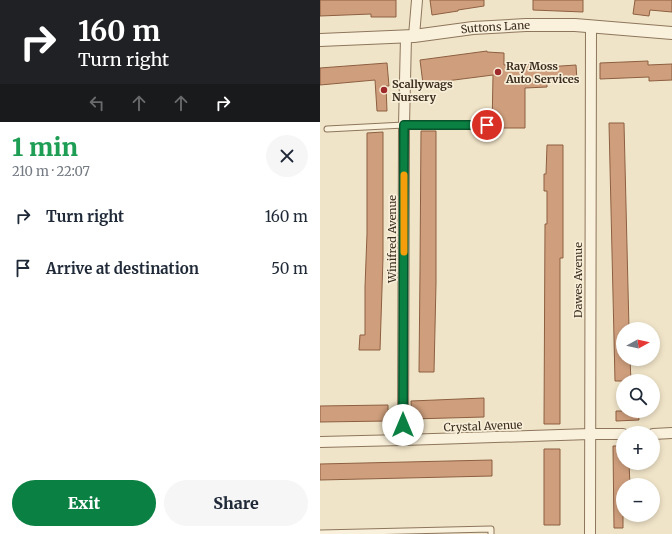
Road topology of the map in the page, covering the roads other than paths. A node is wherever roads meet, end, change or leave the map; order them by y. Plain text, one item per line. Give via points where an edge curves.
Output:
1 (417, 0) edge
2 (591, 26) junction
3 (672, 33) edge
4 (410, 37) junction
5 (320, 40) edge
6 (404, 125) junction
7 (487, 125) dead end
8 (328, 129) dead end
9 (672, 433) edge
10 (590, 434) junction
11 (616, 434) edge
12 (660, 434) edge
13 (403, 440) junction
14 (320, 442) edge
15 (320, 533) edge
16 (491, 534) edge
17 (590, 534) edge

1 - 4 street, Winifred Avenue
2 - 3 street, Suttons Lane
2 - 4 street, Suttons Lane via 473,28
2 - 10 street, Dawes Avenue
4 - 5 street, Suttons Lane
4 - 6 street, Winifred Avenue
6 - 7 lane
6 - 8 lane
6 - 13 street, Winifred Avenue
9 - 12 street
10 - 11 street, Crystal Avenue
10 - 13 street, Crystal Avenue
10 - 17 street, Dawes Avenue
13 - 14 street, Crystal Avenue
15 - 16 lane via 491,529

